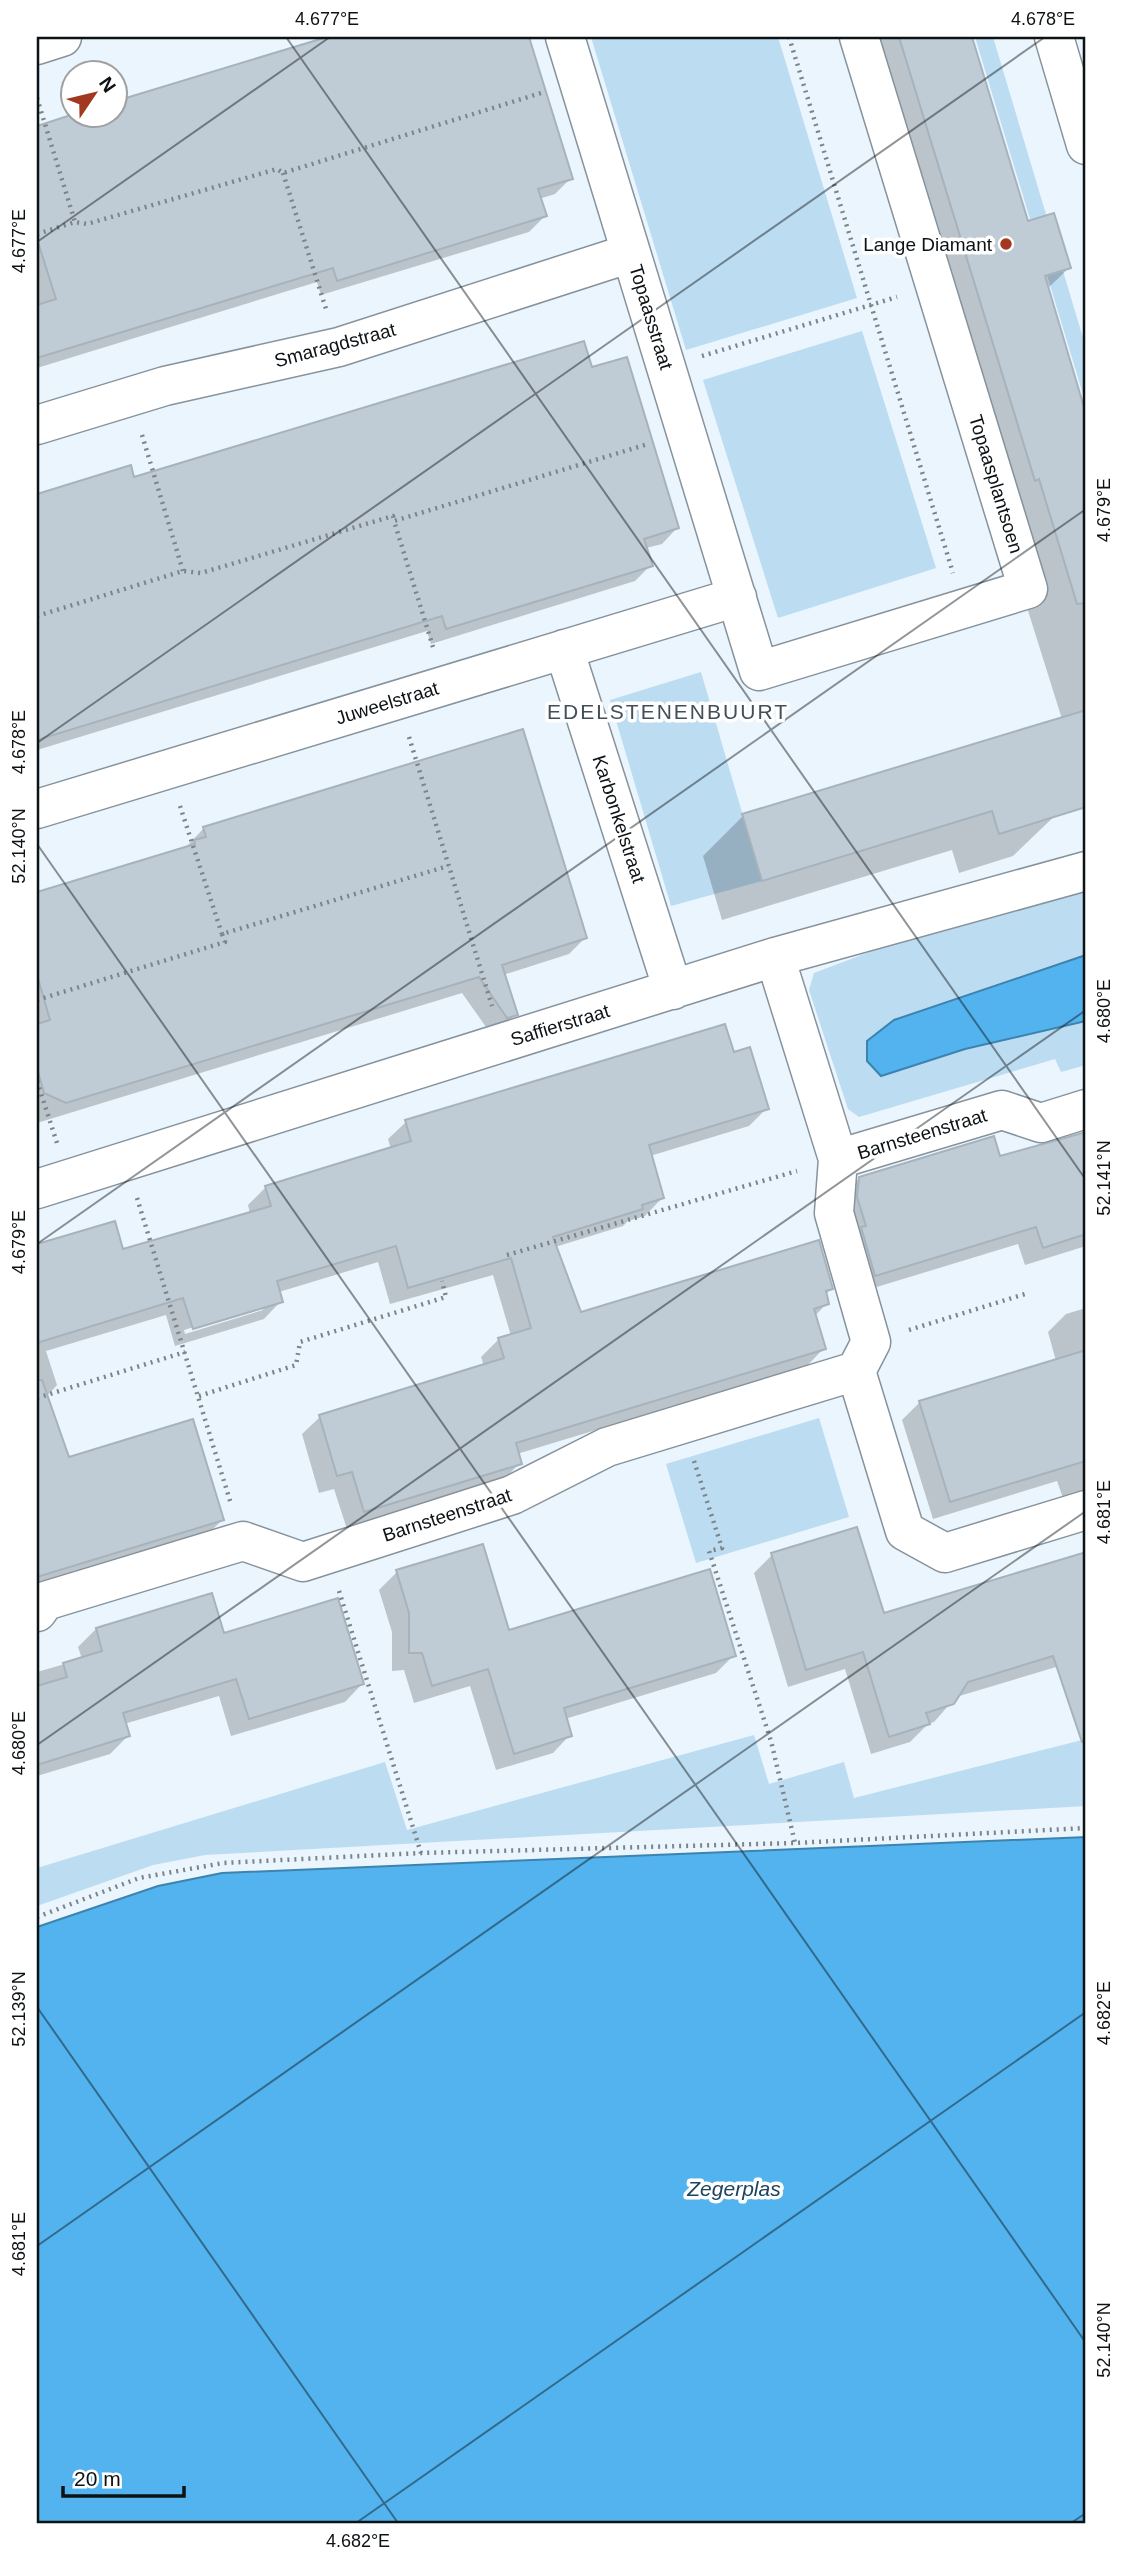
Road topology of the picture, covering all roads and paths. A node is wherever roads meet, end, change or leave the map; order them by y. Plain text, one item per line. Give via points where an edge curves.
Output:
1 (62, 37) edge
2 (565, 37) edge
3 (789, 37) edge
4 (859, 37) edge
5 (1054, 37) edge
6 (37, 45) edge
7 (579, 82) junction
8 (37, 98) edge
9 (1086, 145) edge
10 (283, 173) junction
11 (75, 222) junction
12 (37, 234) edge
13 (631, 253) junction
14 (935, 285) junction
15 (871, 305) junction
16 (339, 347) junction
17 (666, 367) junction
18 (130, 397) junction
19 (37, 425) edge
20 (687, 434) junction
21 (394, 521) junction
22 (183, 571) junction
23 (953, 575) dead end
24 (737, 597) junction
25 (37, 616) edge
26 (564, 649) junction
27 (444, 685) junction
28 (398, 699) junction
29 (168, 769) junction
30 (37, 809) edge
31 (448, 866) junction
32 (1086, 872) edge
33 (222, 934) junction
34 (775, 957) junction
35 (673, 990) junction
36 (37, 1000) edge
37 (504, 1043) junction
38 (37, 1081) edge
39 (1086, 1109) edge
40 (838, 1159) junction
41 (126, 1162) junction
42 (52, 1185) edge
43 (507, 1255) dead end
44 (442, 1281) dead end
45 (1025, 1294) dead end
46 (185, 1352) junction
47 (863, 1356) junction
48 (198, 1396) junction
49 (37, 1398) edge
50 (681, 1424) junction
51 (1086, 1510) edge
52 (243, 1541) junction
53 (328, 1553) junction
54 (37, 1612) edge
55 (1086, 1828) edge
56 (795, 1843) junction
57 (421, 1853) junction
58 (37, 1917) edge

1 - 6 street
2 - 7 street, Topaasstraat
3 - 15 path
4 - 14 street, Topaasplantsoen
5 - 9 street
7 - 10 path
7 - 13 street, Topaasstraat
8 - 11 path
10 - 11 path via 277,169 87,224
10 - 16 path
11 - 12 path
13 - 16 street, Smaragdstraat
13 - 17 street, Topaasstraat
14 - 15 path
14 - 24 street, Topaasplantsoen via 1028,589 759,671
15 - 17 path
15 - 23 path
16 - 18 street, Smaragdstraat
17 - 20 street, Topaasstraat
18 - 19 street, Smaragdstraat
18 - 22 path
20 - 21 path
20 - 24 street, Topaasstraat
21 - 22 path via 393,516 201,573
21 - 27 path
22 - 25 path
24 - 26 street, Juweelstraat
26 - 27 street, Juweelstraat
26 - 35 street, Karbonkelstraat
27 - 28 street, Juweelstraat
28 - 29 street, Juweelstraat
28 - 31 path
29 - 30 street, Juweelstraat
29 - 33 path
31 - 33 path
31 - 37 path
32 - 34 street, Saffierstraat
33 - 36 path via 225,942
34 - 35 street, Saffierstraat
34 - 40 street, Barnsteenstraat
35 - 37 street, Saffierstraat
37 - 41 street, Saffierstraat
38 - 42 path
39 - 40 street, Barnsteenstraat via 1041,1123 1002,1110
40 - 43 path
40 - 47 street, Barnsteenstraat via 834,1213
41 - 42 street, Saffierstraat
41 - 46 path
44 - 48 path via 446,1297 300,1342 296,1365
45 - 47 path
46 - 48 path
46 - 49 path
47 - 50 street, Barnsteenstraat
47 - 51 street, Barnsteenstraat via 905,1531 945,1553
48 - 52 path
50 - 53 street, Barnsteenstraat via 607,1447 512,1495
50 - 56 path via 722,1548 709,1551 771,1741
52 - 53 street, Barnsteenstraat via 303,1562
52 - 54 street via 45,1601
53 - 57 path
55 - 56 path
56 - 57 path
57 - 58 path via 223,1863 139,1878

